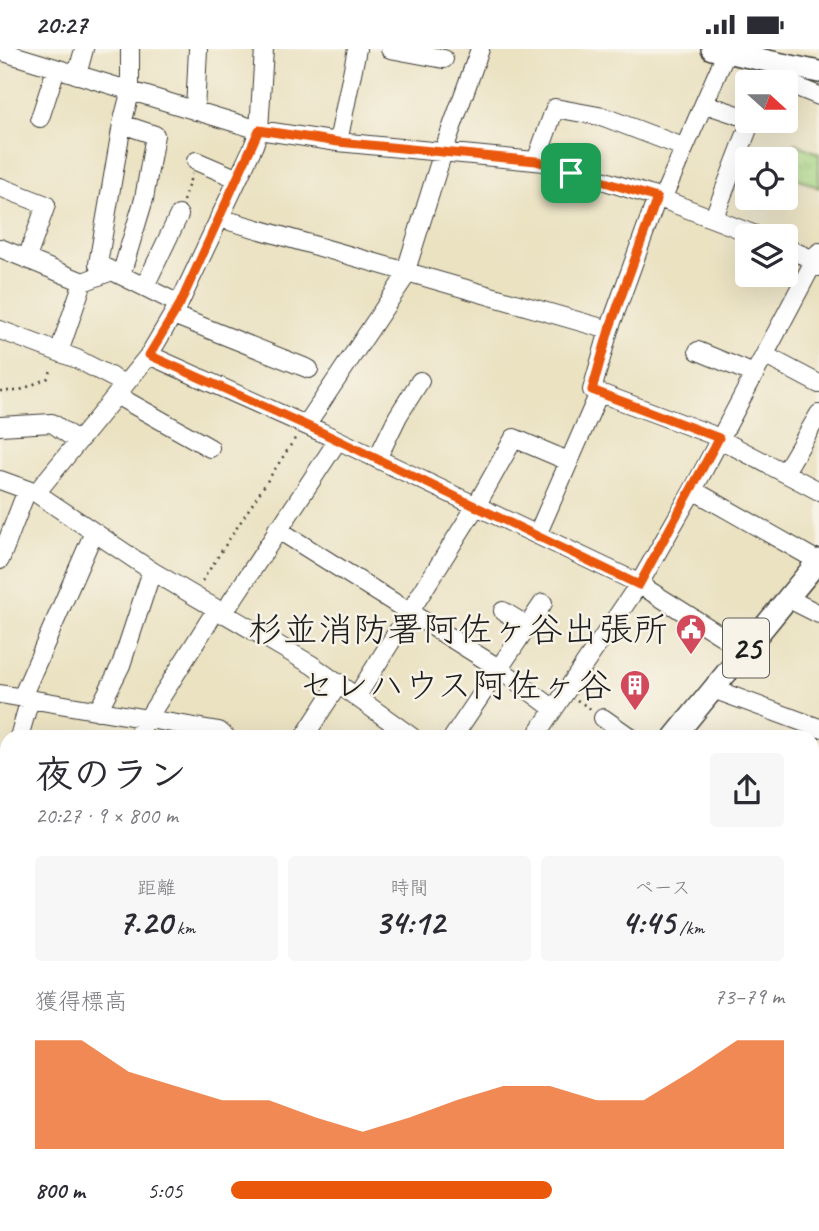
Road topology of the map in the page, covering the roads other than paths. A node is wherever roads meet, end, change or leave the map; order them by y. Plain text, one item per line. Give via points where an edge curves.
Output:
1 (84, 49) edge
2 (130, 49) edge
3 (198, 49) edge
4 (264, 49) edge
5 (357, 49) edge
6 (390, 49) edge
7 (480, 49) edge
8 (722, 50) edge
9 (0, 51) edge
10 (444, 59) dead end
11 (56, 69) junction
12 (819, 72) edge
13 (77, 75) junction
14 (798, 87) edge
15 (130, 93) junction
16 (819, 96) edge
17 (705, 104) junction
18 (195, 111) junction
19 (735, 115) edge
20 (40, 118) dead end
21 (122, 124) junction
22 (259, 130) junction
23 (744, 133) edge
24 (338, 142) junction
25 (683, 147) junction
26 (443, 152) junction
27 (196, 161) road end
28 (536, 161) junction
29 (238, 179) junction
30 (0, 187) edge
31 (660, 199) junction
32 (179, 215) road end
33 (714, 217) junction
34 (219, 218) junction
35 (735, 226) edge
36 (0, 248) edge
37 (798, 253) edge
38 (27, 258) junction
39 (817, 260) edge
40 (405, 272) junction
41 (116, 273) junction
42 (83, 282) junction
43 (145, 286) junction
44 (176, 310) junction
45 (0, 330) edge
46 (609, 330) junction
47 (698, 351) dead end
48 (59, 352) junction
49 (149, 355) junction
50 (766, 356) junction
51 (309, 369) dead end
52 (754, 373) junction
53 (420, 381) dead end
54 (819, 384) edge
55 (120, 389) junction
56 (599, 393) junction
57 (819, 414) edge
58 (305, 425) junction
59 (0, 426) edge
60 (719, 438) junction
61 (338, 440) junction
62 (78, 441) junction
63 (210, 448) dead end
64 (377, 459) junction
65 (568, 461) junction
66 (785, 472) junction
67 (0, 480) edge
68 (693, 490) junction
69 (819, 491) edge
70 (31, 492) junction
71 (475, 506) junction
72 (277, 529) junction
73 (94, 532) junction
74 (537, 535) junction
75 (0, 561) edge
76 (819, 561) edge
77 (152, 571) junction
78 (639, 585) junction
79 (787, 598) junction
80 (543, 603) dead end
81 (503, 611) dead end
82 (220, 612) junction
83 (411, 612) junction
84 (819, 614) edge
85 (529, 627) junction
86 (744, 650) junction
87 (500, 669) junction
88 (339, 683) junction
89 (713, 689) junction
90 (0, 694) edge
91 (357, 696) junction
92 (26, 698) junction
93 (554, 709) junction
94 (98, 711) junction
95 (603, 718) road end
96 (147, 719) junction
97 (819, 728) edge
98 (20, 730) edge
99 (140, 730) edge
100 (188, 730) edge
101 (309, 730) edge
102 (403, 730) edge
103 (458, 730) edge
104 (544, 730) edge
105 (620, 730) edge
106 (680, 730) edge

1 - 13 street
2 - 15 street
3 - 18 street
4 - 22 street
5 - 24 street
6 - 10 street
7 - 26 street
8 - 12 main road
8 - 17 street
9 - 11 street
11 - 13 street
11 - 20 street
13 - 15 street
14 - 16 street
15 - 18 street
15 - 21 street
17 - 19 street
17 - 25 street
18 - 22 street
21 - 41 street via 98,264
21 - 41 street via 155,135 144,199
22 - 24 street
22 - 29 street
23 - 33 street
24 - 26 street
25 - 28 street via 604,117 555,108
25 - 31 street
26 - 28 street
26 - 40 street
27 - 29 street
28 - 31 street
29 - 34 street
30 - 38 street via 46,205
31 - 33 street
31 - 46 street
32 - 43 street
33 - 35 street
34 - 40 street
34 - 44 street
36 - 38 street
37 - 39 street
38 - 42 street
39 - 50 street
40 - 46 street
40 - 58 street
41 - 42 street
41 - 43 street
42 - 48 street
43 - 44 street
44 - 49 street
44 - 51 street
45 - 48 street
46 - 56 street via 592,390
47 - 52 street
48 - 55 street
49 - 55 street
49 - 58 street
50 - 52 street
50 - 54 street
52 - 60 street
53 - 64 street
55 - 62 street
55 - 63 street
56 - 60 street
56 - 65 street
57 - 66 street
58 - 61 street
59 - 62 street via 52,423
60 - 66 street
60 - 68 street
61 - 64 street
61 - 72 street
62 - 70 street
64 - 71 street
65 - 71 street via 514,438
65 - 74 street
66 - 69 street
67 - 70 street
68 - 76 street
68 - 78 street
70 - 73 street
70 - 75 street
71 - 74 street
71 - 83 street
72 - 82 street
72 - 83 street
73 - 77 street
73 - 92 street
74 - 78 street
76 - 79 main road, 25
77 - 82 street
77 - 94 street via 121,665
78 - 86 street
78 - 93 street
79 - 84 street
79 - 86 main road, 25
80 - 85 street
81 - 85 street
82 - 88 street
82 - 96 street
83 - 87 street
83 - 91 street
85 - 87 street
86 - 89 main road, 25
87 - 93 street
87 - 103 street
88 - 91 street
88 - 101 street
89 - 97 street
89 - 106 main road, 25
90 - 92 street
91 - 102 street
92 - 94 street
92 - 98 street
93 - 104 street
94 - 96 street
95 - 105 street
96 - 99 street
96 - 100 street

